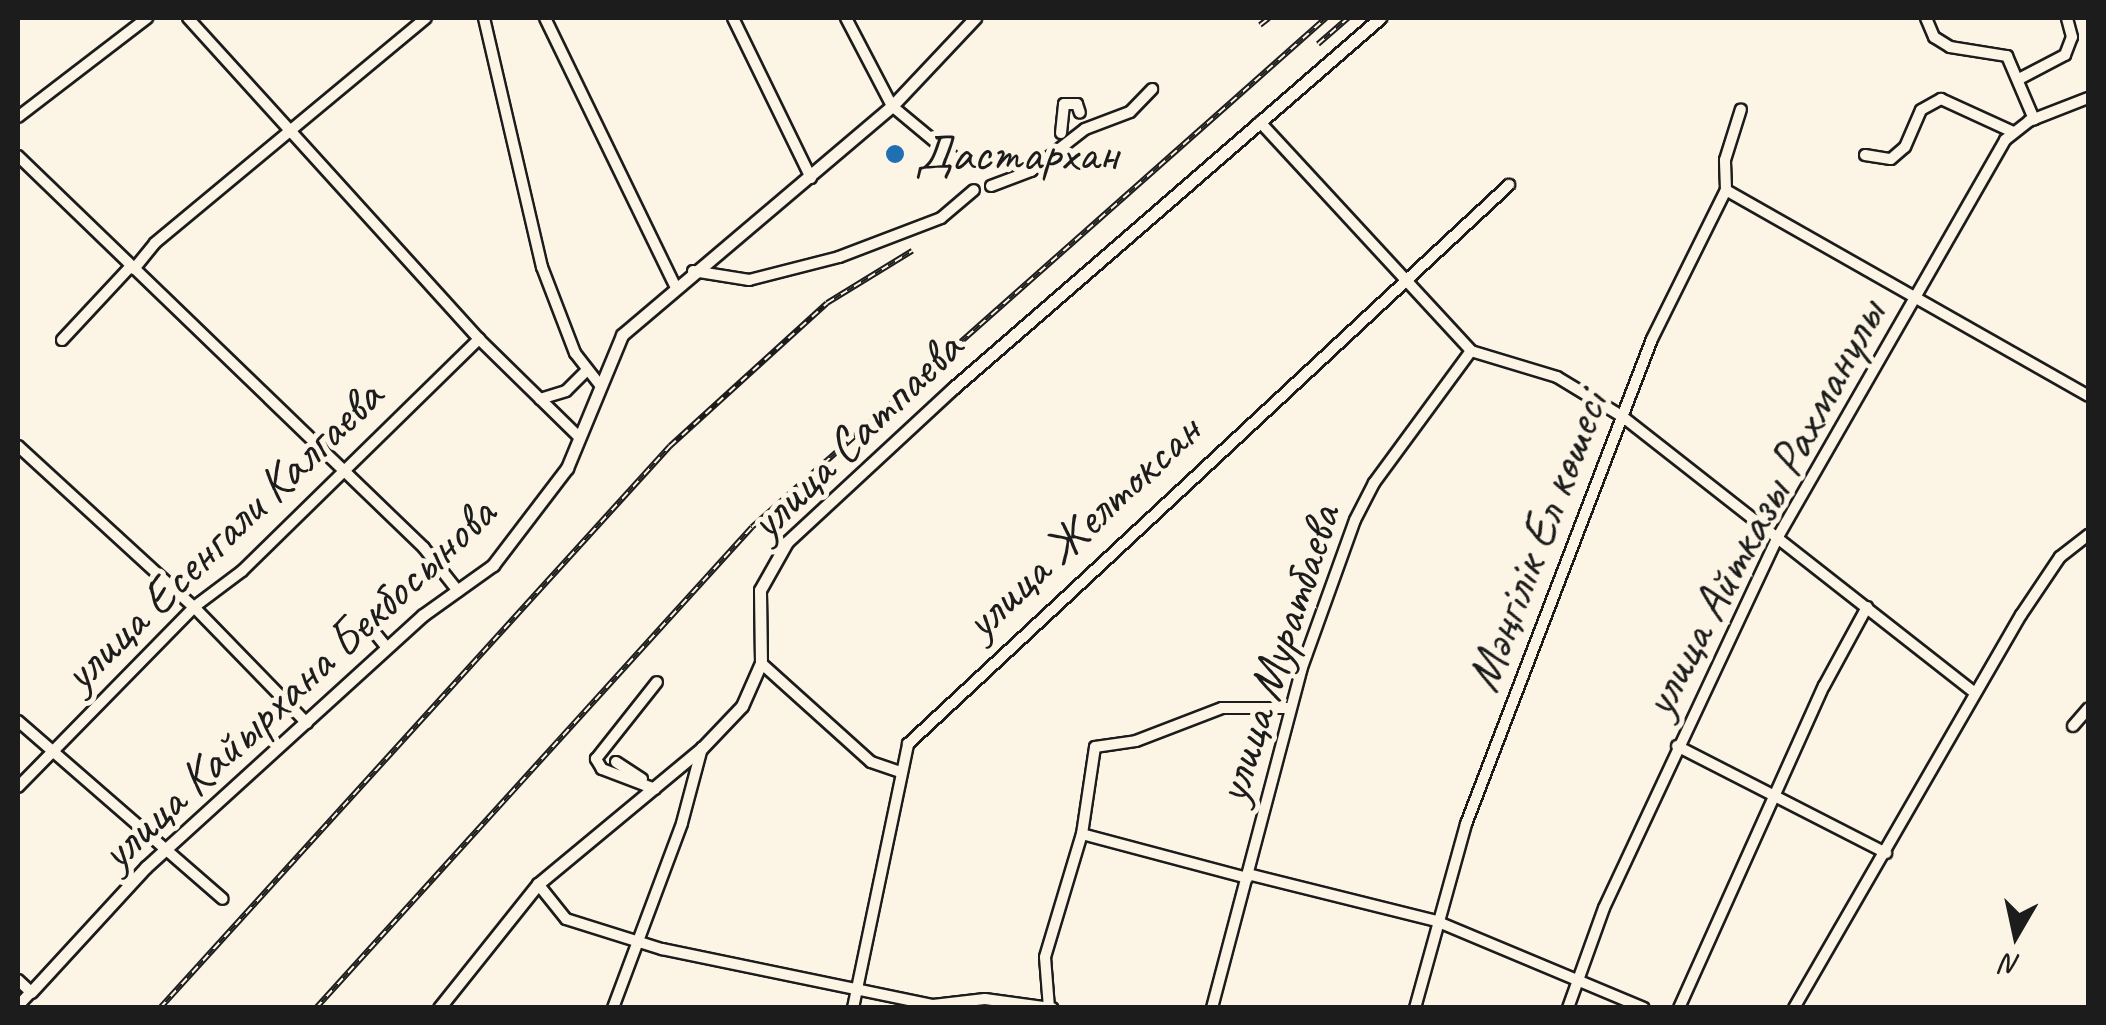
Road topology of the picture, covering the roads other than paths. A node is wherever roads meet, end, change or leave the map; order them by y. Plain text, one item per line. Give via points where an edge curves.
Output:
1 (147, 18) edge
2 (188, 18) edge
3 (426, 18) edge
4 (484, 18) edge
5 (544, 18) edge
6 (733, 18) edge
7 (846, 18) edge
8 (975, 18) edge
9 (1380, 18) edge
10 (1926, 18) edge
11 (2067, 18) edge
12 (2019, 79) junction
13 (1152, 88) dead end
14 (2088, 98) edge
15 (892, 106) junction
16 (1741, 109) dead end
17 (1080, 113) dead end
18 (18, 116) edge
19 (2034, 120) junction
20 (1260, 122) junction
21 (2013, 132) junction
22 (1060, 133) dead end
23 (289, 134) junction
24 (1864, 155) dead end
25 (18, 156) edge
26 (957, 160) dead end
27 (812, 178) junction
28 (991, 186) dead end
29 (1510, 186) dead end
30 (974, 190) dead end
31 (1726, 190) junction
32 (132, 268) junction
33 (693, 272) junction
34 (1405, 278) junction
35 (675, 286) junction
36 (1919, 296) junction
37 (480, 339) junction
38 (62, 340) dead end
39 (1471, 351) junction
40 (586, 370) junction
41 (599, 384) junction
42 (2088, 396) edge
43 (540, 399) junction
44 (1623, 417) junction
45 (578, 437) junction
46 (18, 446) edge
47 (344, 470) junction
48 (1778, 535) junction
49 (2088, 535) edge
50 (458, 590) junction
51 (1867, 606) junction
52 (194, 607) junction
53 (375, 633) dead end
54 (387, 648) junction
55 (761, 663) junction
56 (657, 682) dead end
57 (1975, 693) junction
58 (1290, 708) junction
59 (2088, 709) edge
60 (18, 721) edge
61 (307, 723) junction
62 (2073, 726) dead end
63 (1677, 746) junction
64 (702, 748) junction
65 (52, 752) junction
66 (900, 772) junction
67 (18, 787) edge
68 (655, 789) junction
69 (1774, 795) junction
70 (1082, 834) junction
71 (165, 850) junction
72 (1886, 853) junction
73 (1247, 876) junction
74 (538, 884) junction
75 (223, 899) dead end
76 (1436, 922) junction
77 (636, 941) junction
78 (18, 980) edge
79 (1576, 980) junction
80 (857, 988) junction
81 (31, 992) junction
82 (18, 1006) edge
83 (932, 1006) edge
84 (1050, 1007) edge
85 (439, 1008) edge
86 (613, 1008) edge
87 (853, 1008) edge
88 (1212, 1008) edge
89 (1415, 1008) edge
90 (1568, 1008) edge
91 (1644, 1008) edge
92 (1679, 1008) edge
93 (1794, 1008) edge

1 - 18 street
2 - 23 street
3 - 23 street
4 - 40 street via 542,267
5 - 35 street
6 - 27 street
7 - 15 street
8 - 15 street, улица Кайырхана Бекбосынова
9 - 20 street, улица Сатпаева
10 - 12 street via 1940,42 1966,52 2002,53
11 - 12 street via 2072,37 2065,55
12 - 19 street
13 - 28 street via 1130,112 1085,129 1031,171
14 - 19 street
15 - 26 street
15 - 27 street, улица Кайырхана Бекбосынова
16 - 31 street, Мәңгілік Ел көшесі via 1725,160
17 - 22 street via 1076,104 1064,104
19 - 21 street
20 - 34 street
20 - 55 street, улица Сатпаева via 787,542 760,590
21 - 24 street via 1941,98 1921,110 1905,146 1891,159
21 - 36 street, улица Айтказы Рахманулы
23 - 32 street
23 - 37 street
25 - 32 street
27 - 33 street, улица Кайырхана Бекбосынова
29 - 34 street, улица Желтоксан
30 - 33 street via 940,218 839,257 749,280
31 - 36 street
31 - 44 street, Мәңгілік Ел көшесі via 1666,308
32 - 38 street
32 - 47 street
33 - 35 street, улица Кайырхана Бекбосынова
34 - 39 street
34 - 66 street, улица Желтоксан via 989,663 908,744
35 - 41 street, улица Кайырхана Бекбосынова via 622,336
36 - 42 street
36 - 48 street, улица Айтказы Рахманулы
37 - 43 street
37 - 47 street, улица Есенгали Калгаева
39 - 44 street via 1557,377
39 - 58 street, улица Муратбаева via 1368,496
40 - 41 street
40 - 43 street via 566,391
41 - 45 street, улица Кайырхана Бекбосынова
43 - 45 street
44 - 48 street
44 - 76 street, Мәңгілік Ел көшесі via 1466,824
45 - 50 street, улица Кайырхана Бекбосынова via 567,468 512,540
46 - 52 street
47 - 50 street
47 - 52 street, улица Есенгали Калгаева via 242,571
48 - 51 street
48 - 63 street, улица Айтказы Рахманулы
49 - 57 street via 2060,557
50 - 54 street, улица Кайырхана Бекбосынова
51 - 57 street
51 - 69 street
52 - 61 street
52 - 65 street, улица Есенгали Калгаева
53 - 54 street
54 - 61 street, улица Кайырхана Бекбосынова
55 - 64 street, улица Сатпаева via 742,706
55 - 66 street via 871,762
56 - 68 street via 598,748 597,766 616,768
57 - 72 street
58 - 70 street via 1222,708 1136,740 1095,746
58 - 73 street, улица Муратбаева
59 - 62 street
60 - 65 street
61 - 71 street, улица Кайырхана Бекбосынова
63 - 69 street
63 - 79 street, улица Айтказы Рахманулы
64 - 68 street, улица Сатпаева
64 - 77 street via 682,823
65 - 67 street, улица Есенгали Калгаева
65 - 71 street
66 - 80 street, улица Желтоксан
68 - 74 street, улица Сатпаева
69 - 72 street
69 - 92 street
70 - 73 street
70 - 84 street via 1045,957
71 - 75 street
71 - 81 street, улица Кайырхана Бекбосынова
72 - 93 street
73 - 76 street
73 - 88 street, улица Муратбаева
74 - 77 street via 566,919
74 - 85 street, улица Сатпаева
76 - 79 street
76 - 89 street, Мәңгілік Ел көшесі
77 - 80 street
77 - 86 street
78 - 81 street
79 - 90 street, улица Айтказы Рахманулы
79 - 91 street
80 - 83 street
80 - 87 street, улица Желтоксан
81 - 82 street, улица Кайырхана Бекбосынова
83 - 84 street via 985,999

